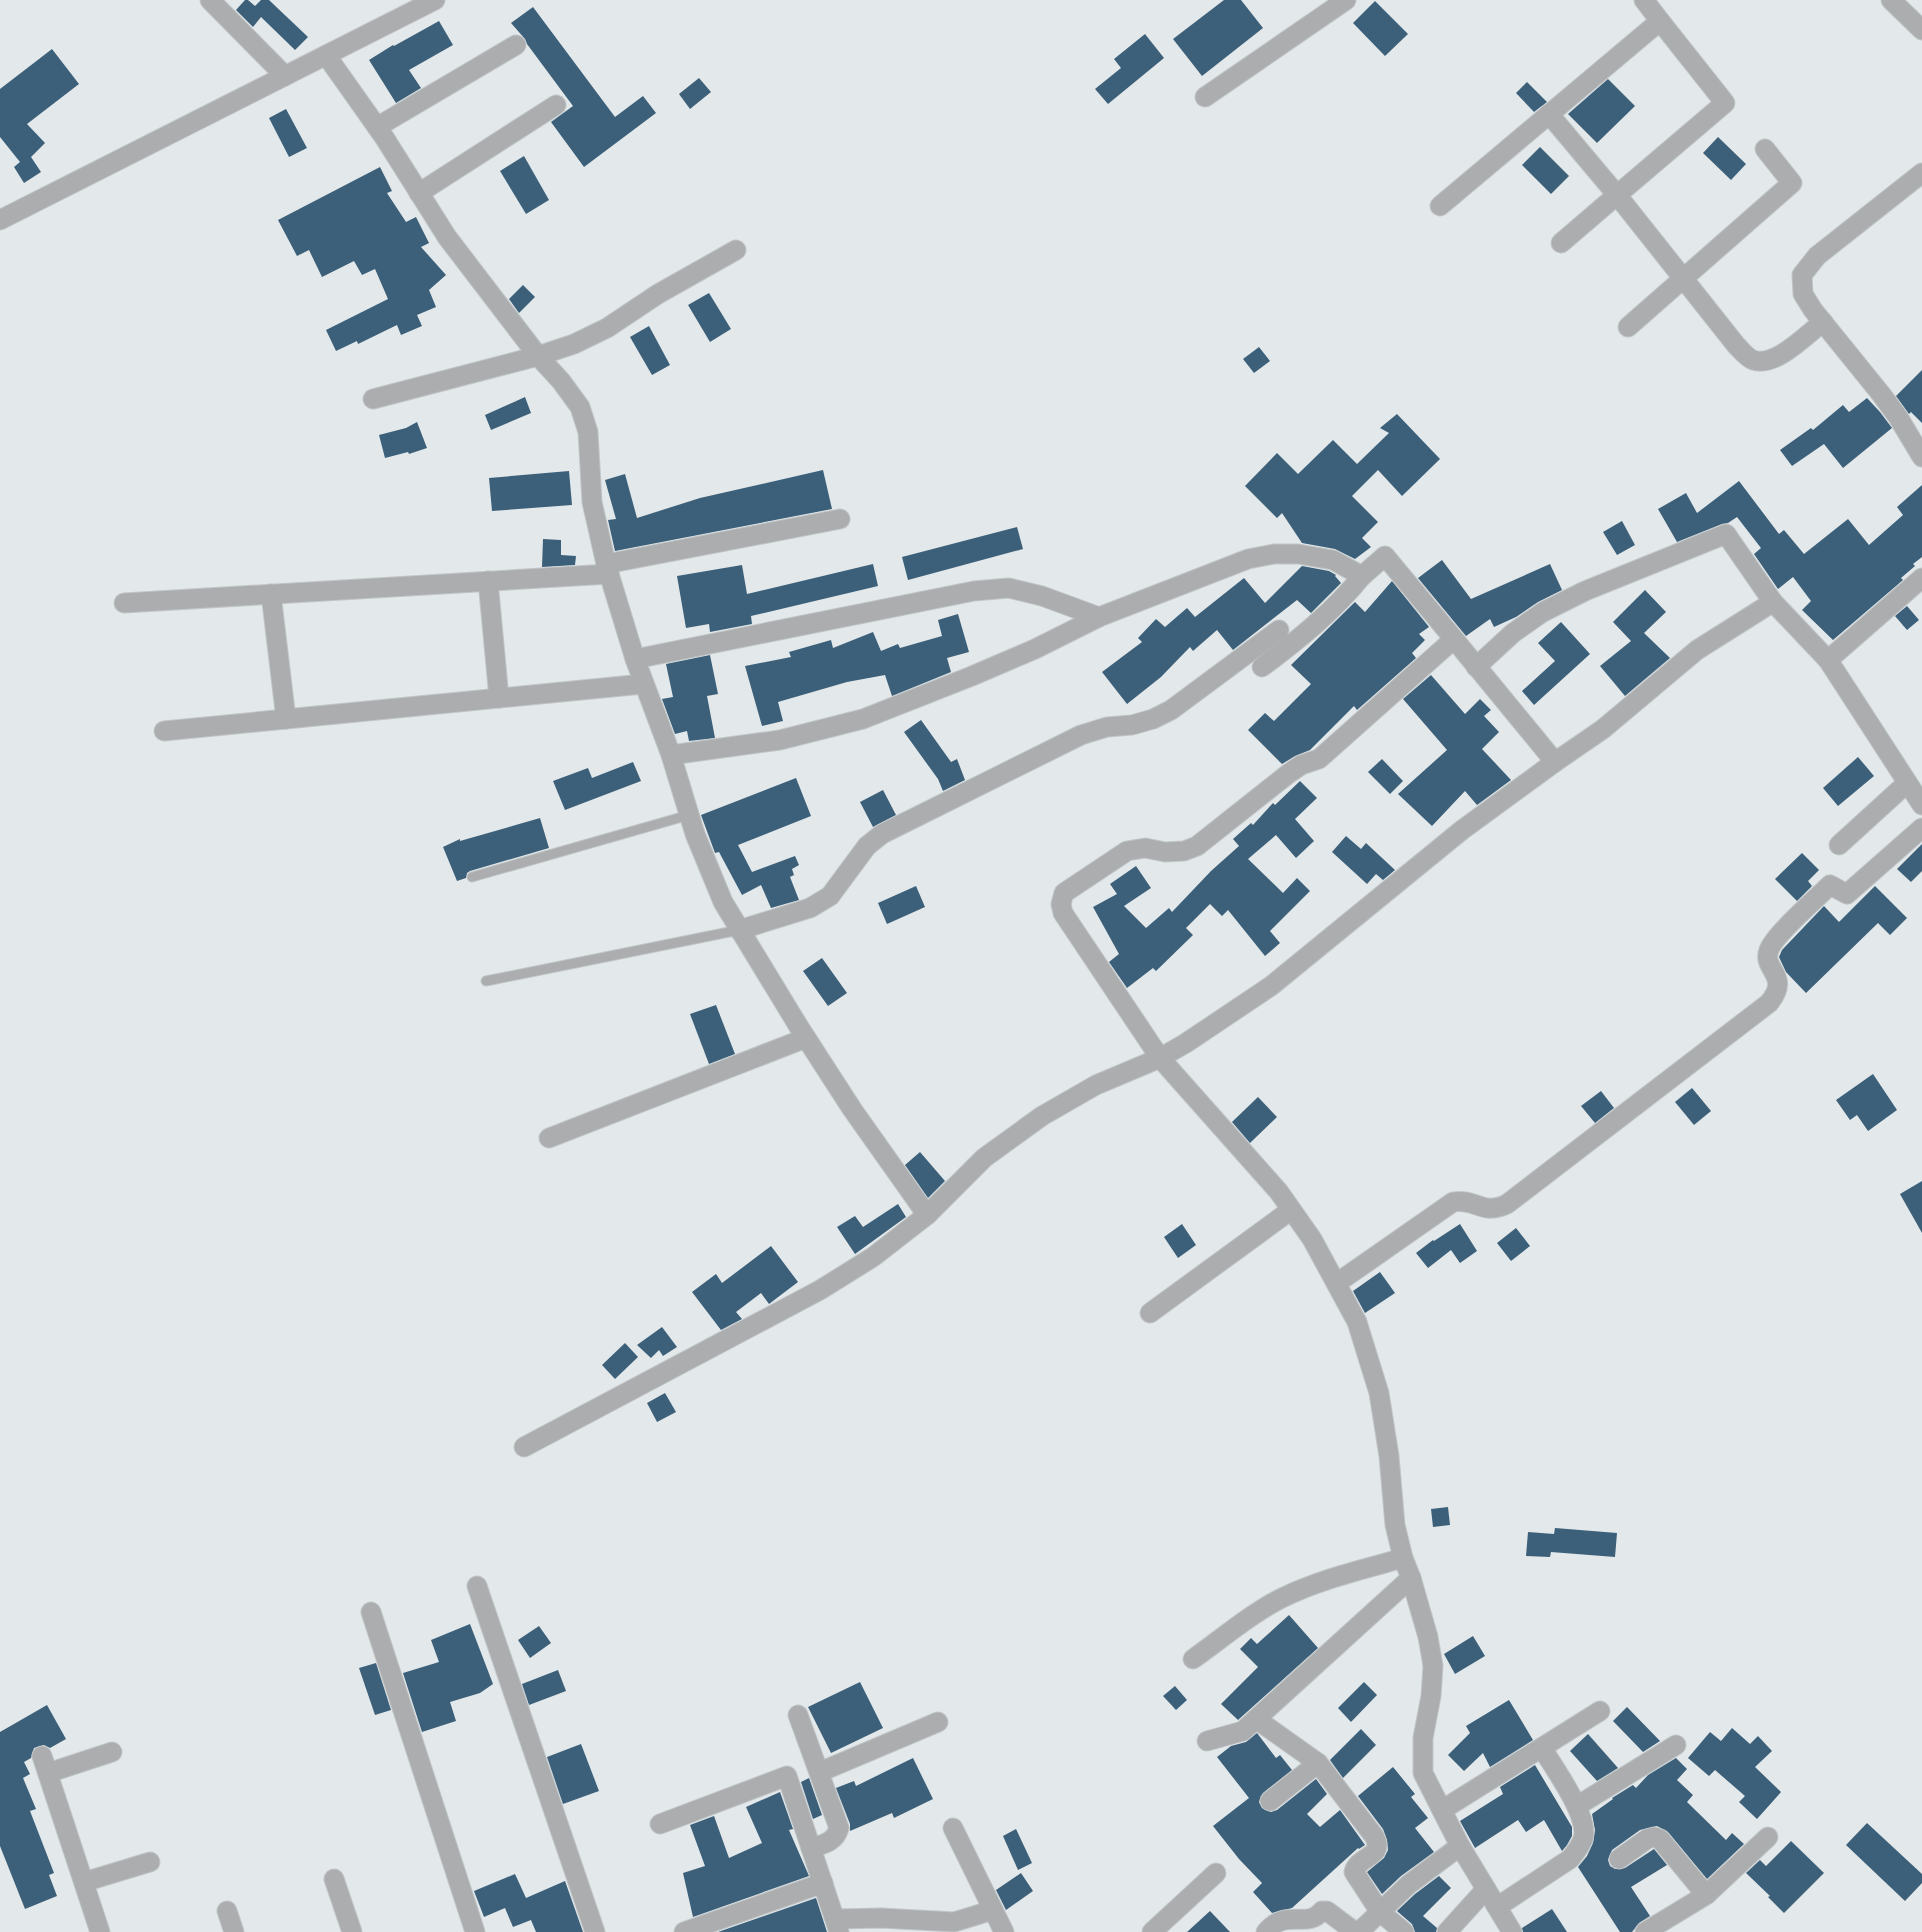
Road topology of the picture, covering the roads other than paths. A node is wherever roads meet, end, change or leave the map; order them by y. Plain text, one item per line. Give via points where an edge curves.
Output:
1 (210, 0) edge
2 (435, 0) edge
3 (1644, 0) edge
4 (1891, 0) edge
5 (1343, 1) edge
6 (1660, 21) junction
7 (1922, 30) edge
8 (516, 45) dead end
9 (326, 55) junction
10 (285, 76) junction
11 (1205, 97) dead end
12 (556, 105) dead end
13 (1549, 114) junction
14 (377, 127) junction
15 (1765, 149) dead end
16 (1922, 174) edge
17 (420, 193) junction
18 (1617, 195) junction
19 (1440, 206) dead end
20 (0, 220) edge
21 (1561, 243) dead end
22 (736, 250) dead end
23 (1683, 278) junction
24 (1823, 322) junction
25 (1628, 327) dead end
26 (538, 356) junction
27 (374, 399) dead end
28 (1922, 457) edge
29 (840, 518) dead end
30 (607, 569) junction
31 (1362, 576) junction
32 (1922, 578) edge
33 (488, 581) junction
34 (271, 594) junction
35 (1773, 602) junction
36 (124, 604) dead end
37 (1098, 617) junction
38 (1279, 630) dead end
39 (1454, 639) junction
40 (634, 659) junction
41 (1828, 660) junction
42 (1262, 667) dead end
43 (1476, 667) junction
44 (643, 684) junction
45 (499, 698) junction
46 (286, 719) junction
47 (164, 731) dead end
48 (671, 755) junction
49 (1555, 762) junction
50 (1907, 783) junction
51 (1922, 805) edge
52 (689, 815) junction
53 (1922, 828) edge
54 (1839, 845) dead end
55 (472, 877) dead end
56 (740, 930) junction
57 (486, 981) dead end
58 (806, 1038) junction
59 (1160, 1058) junction
60 (549, 1138) dead end
61 (1291, 1210) junction
62 (927, 1215) junction
63 (1337, 1283) junction
64 (1150, 1313) dead end
65 (524, 1447) dead end
66 (1403, 1558) junction
67 (1410, 1578) junction
68 (477, 1586) dead end
69 (371, 1612) dead end
70 (1193, 1659) dead end
71 (1600, 1711) dead end
72 (798, 1716) dead end
73 (1256, 1719) junction
74 (938, 1722) dead end
75 (1207, 1741) dead end
76 (1676, 1745) dead end
77 (1542, 1748) junction
78 (112, 1752) dead end
79 (1318, 1763) junction
80 (820, 1772) junction
81 (1270, 1801) dead end
82 (1577, 1806) junction
83 (1442, 1810) junction
84 (660, 1824) dead end
85 (953, 1828) dead end
86 (1768, 1837) dead end
87 (1460, 1846) junction
88 (811, 1848) junction
89 (1619, 1858) dead end
90 (150, 1862) dead end
91 (1216, 1873) dead end
92 (334, 1879) dead end
93 (84, 1882) junction
94 (823, 1883) junction
95 (1486, 1890) junction
96 (1706, 1895) junction
97 (1497, 1907) junction
98 (993, 1910) junction
99 (227, 1911) dead end
100 (1380, 1912) junction
101 (837, 1926) edge
102 (100, 1932) edge
103 (234, 1932) edge
104 (352, 1932) edge
105 (475, 1932) edge
106 (595, 1932) edge
107 (684, 1932) edge
108 (1004, 1932) edge
109 (1152, 1932) edge
110 (1266, 1932) edge
111 (1355, 1932) edge
112 (1359, 1932) edge
113 (1404, 1932) edge
114 (1446, 1932) edge
115 (1512, 1932) edge
116 (1645, 1932) edge

1 - 10 street
2 - 9 street
3 - 6 street
4 - 7 street
5 - 11 street
6 - 13 street
6 - 18 street via 1725,103
8 - 14 street
9 - 10 street
9 - 14 street
10 - 20 street
12 - 17 street
13 - 18 street
13 - 19 street
14 - 17 street
15 - 23 street via 1792,183
16 - 24 street via 1817,256 1802,275 1804,294
17 - 26 street via 447,237
18 - 21 street
18 - 23 street
22 - 26 street via 606,328 574,344
23 - 24 street via 1736,345 1752,360 1776,359
23 - 25 street
24 - 28 street via 1882,394
26 - 27 street
26 - 30 street via 580,407 588,432 592,502
29 - 30 street
30 - 33 street
30 - 40 street
31 - 37 street via 1333,560 1274,554 1248,559
31 - 39 street via 1385,556
31 - 42 street via 1325,617
32 - 41 street
33 - 34 street
33 - 45 street
34 - 36 street
34 - 46 street
35 - 41 street
35 - 43 street via 1726,534 1585,591 1543,612 1513,633
35 - 49 street via 1697,650 1603,729
37 - 40 street via 1042,596 1009,588 974,591
37 - 48 street via 1035,649 863,719 780,740
38 - 56 street via 1171,710 1153,720 1107,727 1081,735 882,834 867,846 830,896 810,908
39 - 43 street
39 - 59 street via 1319,759 1288,774 1197,846 1184,851 1145,848 1127,851 1064,893 1063,912
40 - 44 street
41 - 50 street
43 - 49 street
44 - 45 street
44 - 48 street
45 - 46 street
46 - 47 street
48 - 52 street
49 - 59 street via 1462,830 1271,986
50 - 51 street
50 - 54 street
52 - 55 lane
52 - 56 street via 723,902
53 - 63 street via 1847,894 1830,885 1778,937 1768,956 1778,987 1769,1004 1507,1204 1497,1209 1462,1200 1453,1202
56 - 57 lane
56 - 58 street
58 - 60 street
58 - 62 street
59 - 61 street
59 - 62 street via 1096,1085 1042,1116 984,1158
61 - 63 street
61 - 64 street
62 - 65 street via 873,1257 820,1290
63 - 66 street via 1357,1322 1379,1393 1395,1525
66 - 67 street
66 - 70 street via 1326,1580 1281,1598
67 - 73 street
67 - 83 street via 1433,1666 1423,1738 1423,1773
68 - 106 street
69 - 105 street
71 - 77 street
72 - 80 street
73 - 75 street via 1242,1731
73 - 79 street
74 - 80 street
76 - 82 street
77 - 82 street
77 - 83 street
78 - 93 street via 45,1765
79 - 81 street
79 - 100 street via 1378,1842 1373,1855 1359,1862 1354,1872
80 - 88 street via 839,1828 832,1841
82 - 97 street via 1584,1838 1578,1849 1570,1859
83 - 87 street
84 - 88 street via 787,1776
85 - 98 street
86 - 96 street
87 - 95 street
87 - 100 street via 1408,1885
88 - 94 street
89 - 96 street via 1654,1837
90 - 93 street
91 - 109 street
92 - 104 street
93 - 102 street
94 - 101 street
94 - 107 street
95 - 97 street
95 - 114 street
96 - 116 street
97 - 115 street
98 - 101 street via 954,1922 881,1918
98 - 108 street
99 - 103 street
100 - 112 street
100 - 113 street
110 - 111 street via 1284,1919 1309,1920 1326,1911

